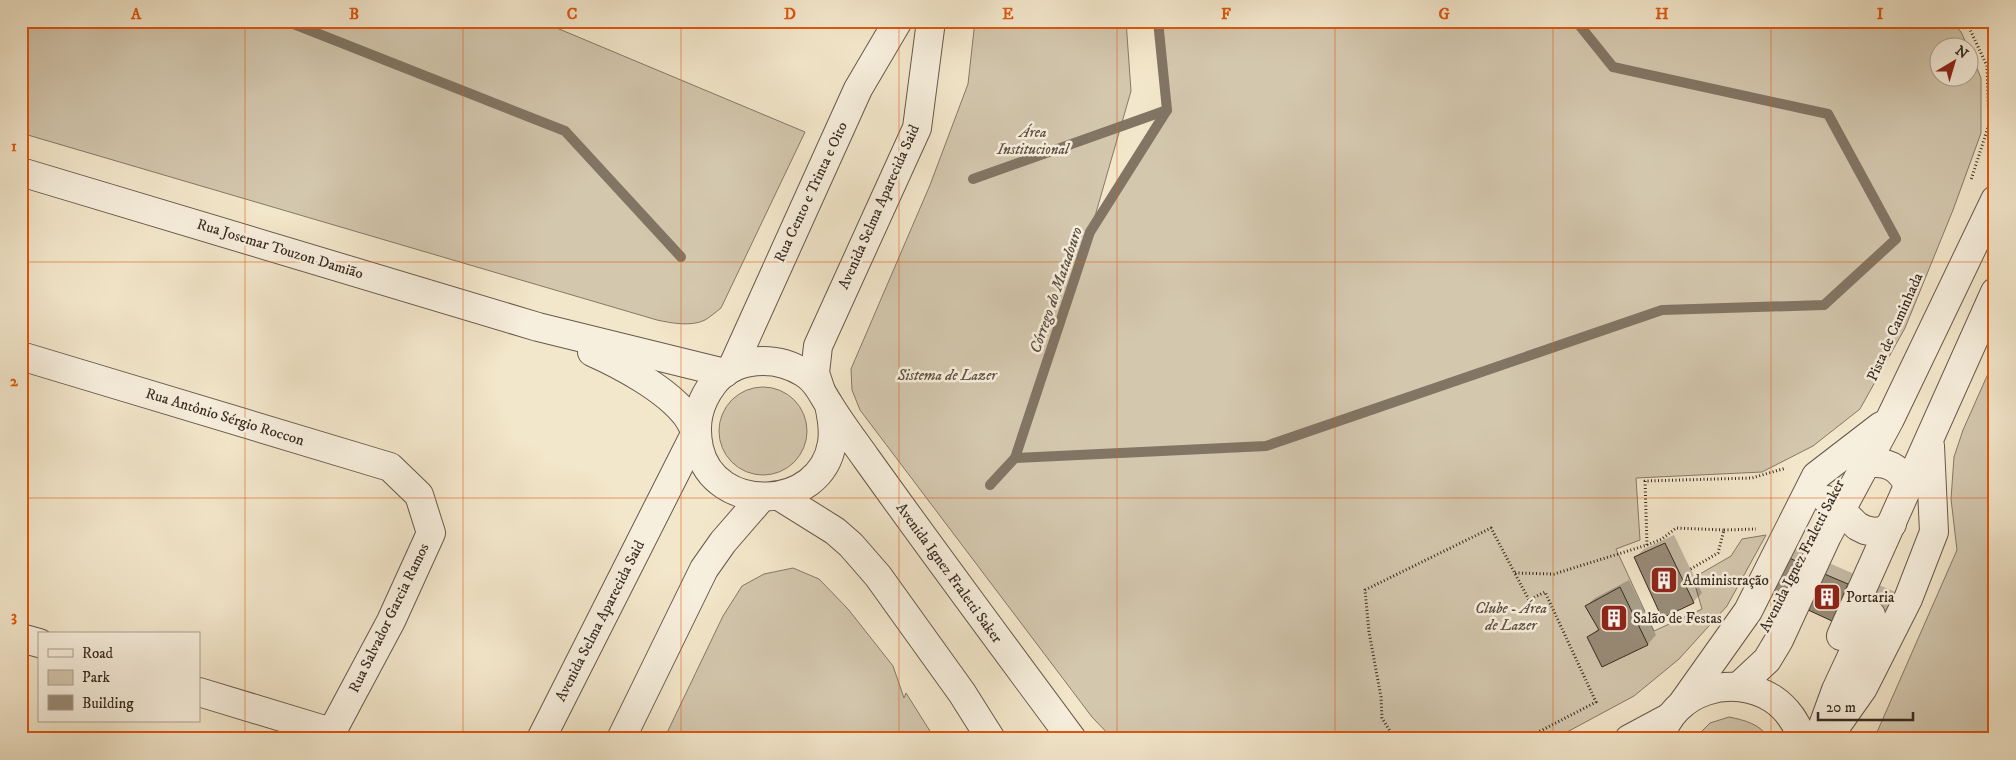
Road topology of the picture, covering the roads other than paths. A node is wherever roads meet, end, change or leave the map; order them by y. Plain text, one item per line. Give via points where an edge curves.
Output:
1 (898, 21) edge
2 (931, 21) edge
3 (21, 172) edge
4 (1995, 200) edge
5 (1995, 292) edge
6 (538, 327) junction
7 (21, 356) edge
8 (728, 371) junction
9 (824, 396) junction
10 (1890, 419) junction
11 (696, 432) junction
12 (1929, 442) junction
13 (1866, 464) junction
14 (722, 483) junction
15 (1909, 487) junction
16 (1824, 494) junction
17 (419, 495) joint
18 (770, 497) junction
19 (659, 503) junction
20 (1892, 524) junction
21 (1841, 636) dead end
22 (21, 638) edge
23 (38, 643) edge
24 (1738, 687) junction
25 (1711, 689) junction
26 (200, 692) edge
27 (1671, 720) edge
28 (329, 735) edge
29 (541, 739) edge
30 (621, 739) edge
31 (991, 739) edge
32 (1072, 739) edge
33 (1629, 739) edge
34 (1803, 739) edge
35 (1818, 739) edge
36 (1827, 739) edge

1 - 8 street, Rua Cento e Trinta e Oito via 858,89
2 - 9 street, Avenida Selma Aparecida Said via 917,128 818,346 815,373
3 - 6 street, Rua Josemar Touzon Damião
4 - 10 street, Avenida Ignez Fraletti Saker
5 - 12 street
6 - 8 street, Rua Josemar Touzon Damião
6 - 11 street, Rua Josemar Touzon Damião via 643,379 686,415
7 - 17 street, Rua Antônio Sérgio Roccon via 390,467
8 - 9 street via 750,362 770,360 806,374
8 - 11 street via 716,379 705,395 698,413
9 - 18 street via 833,424 832,444 825,463 797,490
9 - 32 street, Avenida Ignez Fraletti Saker
10 - 13 street, Avenida Ignez Fraletti Saker
10 - 16 street, Avenida Ignez Fraletti Saker
11 - 14 street via 700,451 709,469
11 - 19 street, Avenida Selma Aparecida Said
12 - 15 street
12 - 35 street via 1915,519 1840,682
12 - 36 street via 1934,532 1908,599 1863,688
13 - 15 street via 1887,463 1905,478
13 - 16 street, Avenida Ignez Fraletti Saker
14 - 18 street via 739,493
14 - 19 street, Avenida Selma Aparecida Said via 691,482
15 - 20 street
16 - 20 street, Avenida Ignez Fraletti Saker via 1865,530 1883,531
16 - 24 street, Avenida Ignez Fraletti Saker via 1779,640 1767,660
16 - 25 street, Avenida Ignez Fraletti Saker via 1768,624 1746,659
16 - 27 street, Avenida Ignez Fraletti Saker via 1748,611
17 - 28 street, Rua Salvador Garcia Ramos via 431,532 391,621
18 - 30 street via 723,542 704,569
18 - 31 street via 835,531 851,545 878,576
19 - 29 street, Avenida Selma Aparecida Said
20 - 21 street
22 - 23 street
24 - 25 street, Avenida Ignez Fraletti Saker
24 - 34 street, Avenida Ignez Fraletti Saker via 1760,692 1774,700 1797,724
25 - 27 street, Avenida Ignez Fraletti Saker via 1696,695
26 - 28 street
27 - 33 street, Avenida Ignez Fraletti Saker

